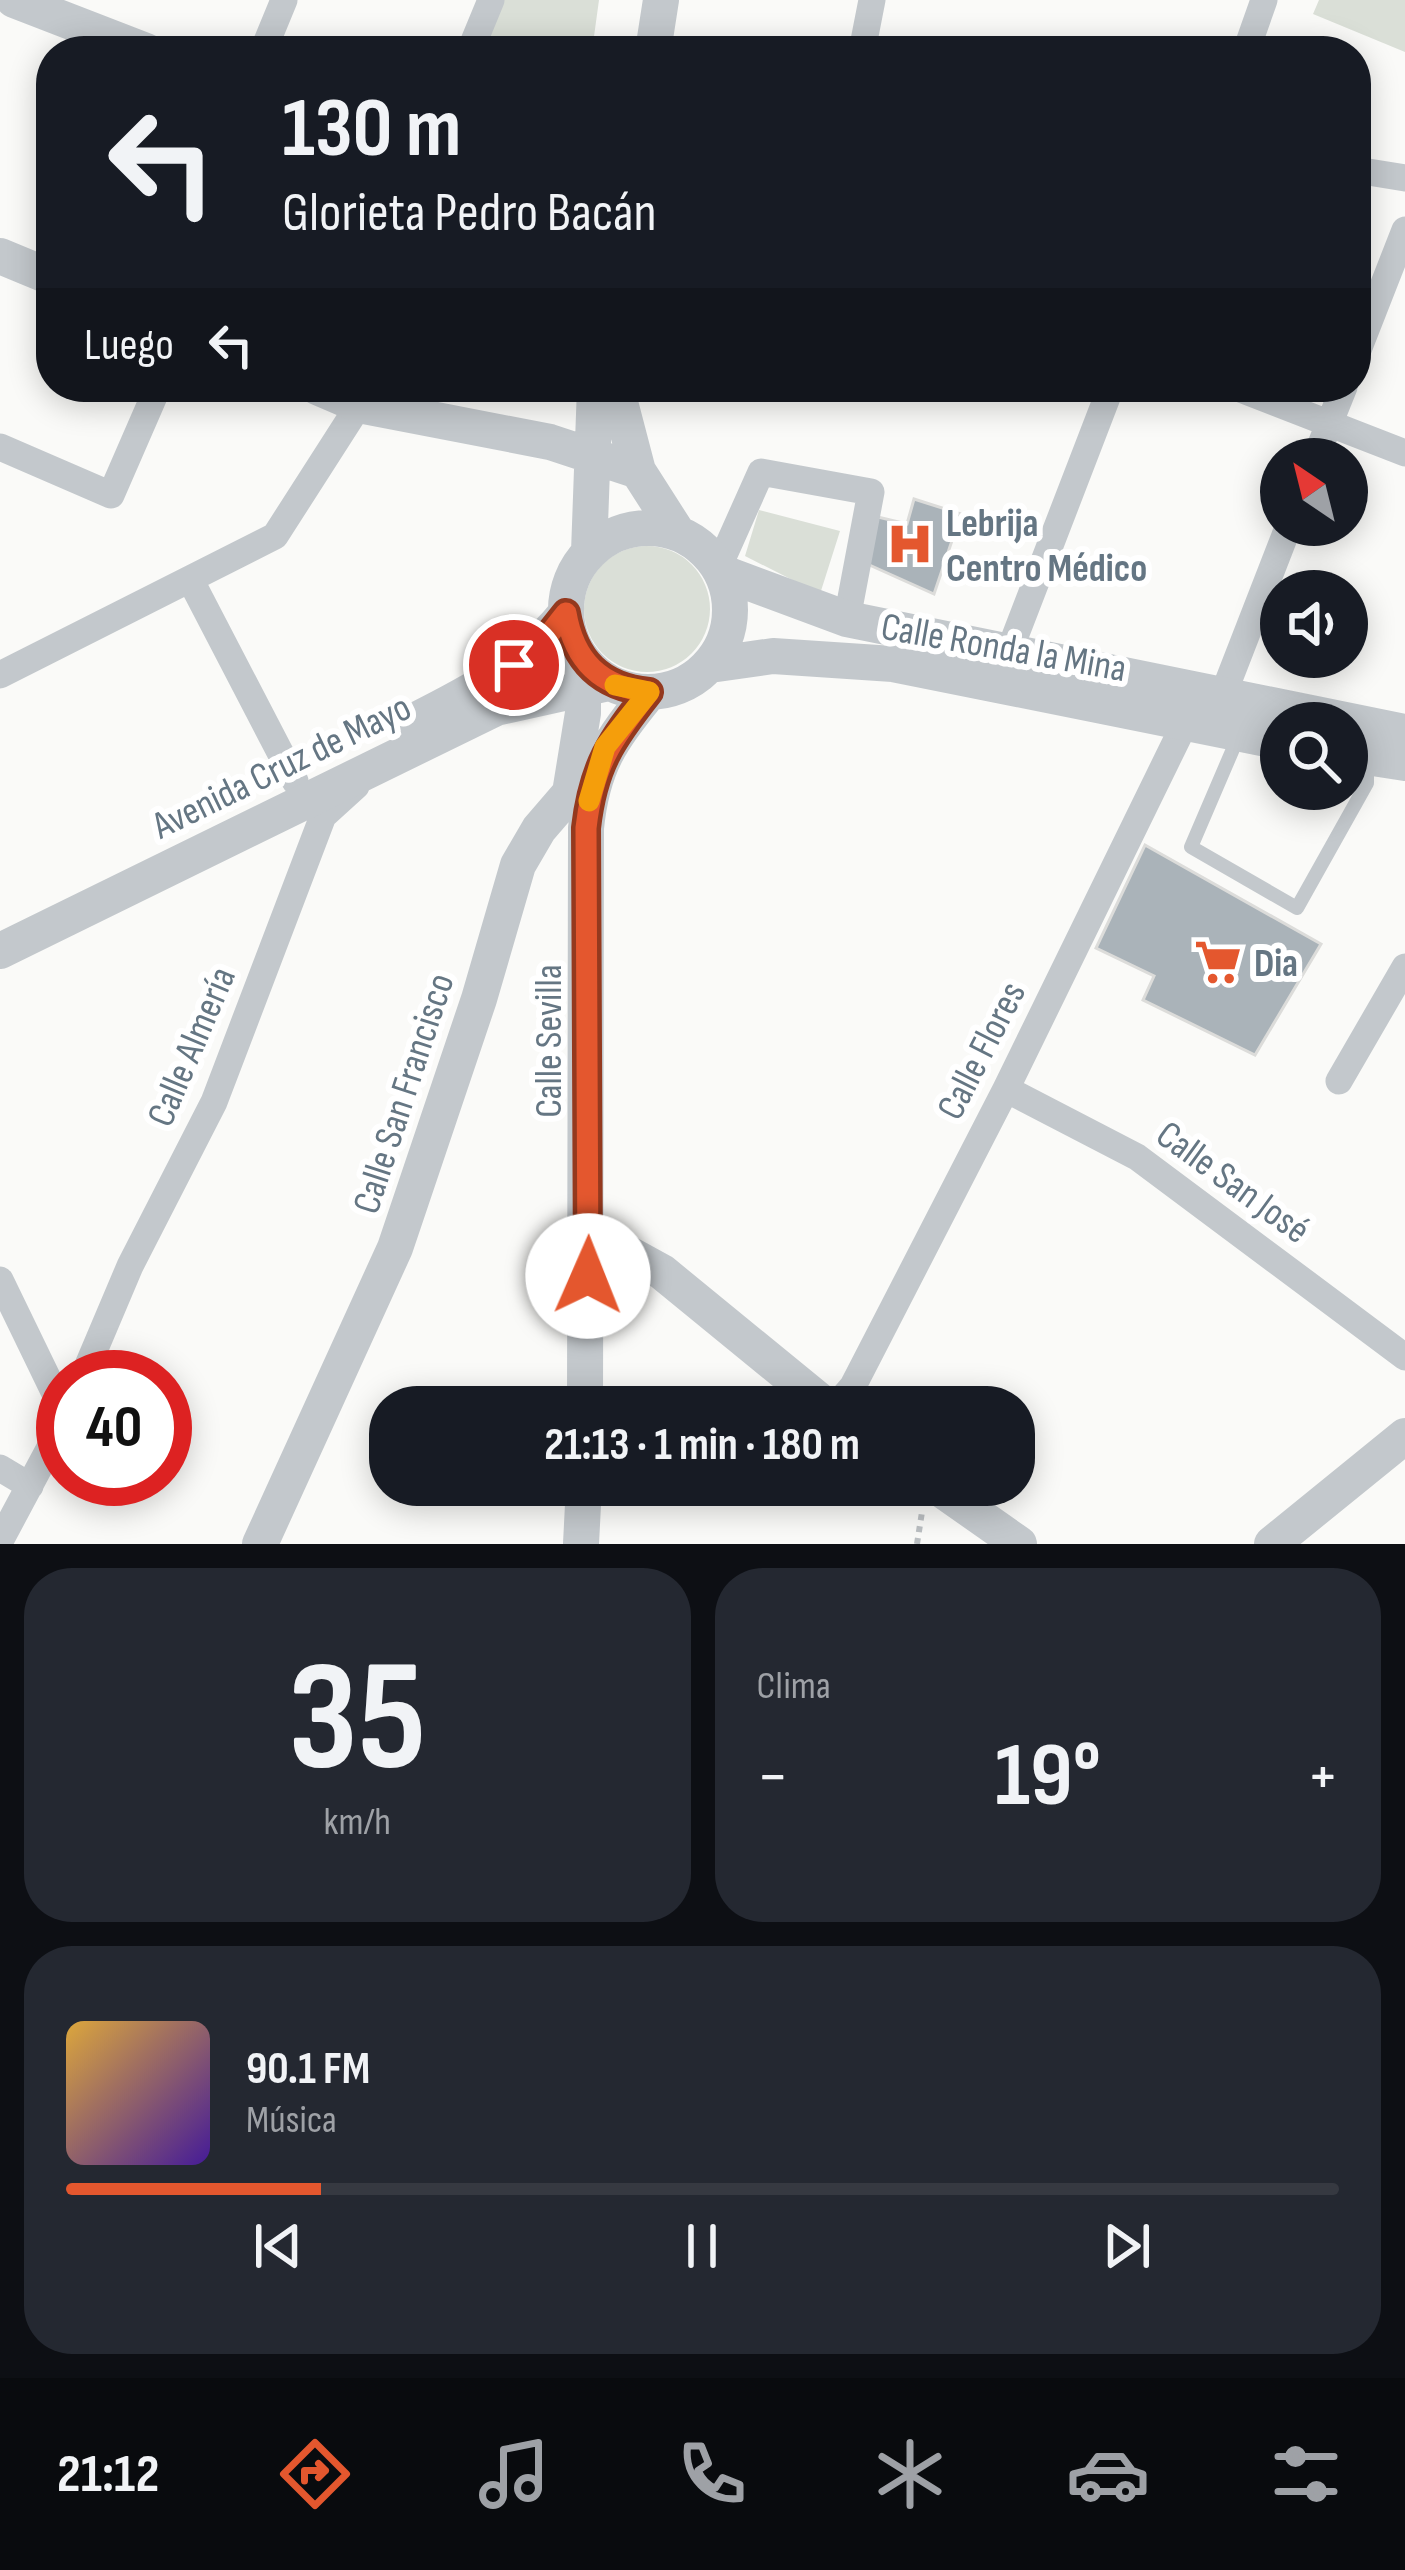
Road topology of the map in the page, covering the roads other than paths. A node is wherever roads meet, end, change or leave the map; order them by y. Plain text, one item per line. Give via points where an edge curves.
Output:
1 (14, 0) edge
2 (284, 0) edge
3 (491, 0) edge
4 (661, 0) edge
5 (872, 0) edge
6 (1264, 0) edge
7 (72, 10) edge
8 (119, 36) edge
9 (269, 36) edge
10 (476, 36) edge
11 (655, 36) edge
12 (865, 36) edge
13 (1251, 36) edge
14 (1371, 172) edge
15 (1405, 178) edge
16 (1405, 230) edge
17 (0, 256) edge
18 (36, 271) edge
19 (1371, 317) edge
20 (151, 402) edge
21 (352, 402) edge
22 (595, 402) edge
23 (620, 402) edge
24 (1105, 402) edge
25 (1273, 402) edge
26 (1337, 402) edge
27 (359, 405) junction
28 (1329, 424) junction
29 (1323, 438) edge
30 (0, 447) edge
31 (1405, 453) edge
32 (592, 455) junction
33 (638, 471) junction
34 (677, 532) junction
35 (1281, 546) edge
36 (589, 552) junction
37 (721, 570) junction
38 (190, 579) junction
39 (566, 613) junction
40 (847, 620) junction
41 (1009, 652) junction
42 (710, 665) junction
43 (0, 675) edge
44 (592, 677) junction
45 (649, 692) junction
46 (1223, 694) junction
47 (1185, 722) junction
48 (1405, 732) edge
49 (1240, 734) junction
50 (1260, 738) edge
51 (1368, 758) edge
52 (385, 760) junction
53 (1405, 763) edge
54 (295, 781) junction
55 (1352, 810) edge
56 (0, 928) edge
57 (0, 951) edge
58 (1405, 968) edge
59 (1339, 1081) dead end
60 (1006, 1089) junction
61 (589, 1232) junction
62 (0, 1280) edge
63 (95, 1350) edge
64 (36, 1354) edge
65 (1405, 1357) edge
66 (585, 1386) edge
67 (805, 1386) edge
68 (853, 1386) edge
69 (1405, 1436) edge
70 (0, 1468) edge
71 (36, 1475) edge
72 (30, 1486) junction
73 (583, 1506) edge
74 (965, 1506) edge
75 (0, 1541) edge
76 (260, 1544) edge
77 (581, 1544) edge
78 (1018, 1544) edge
79 (1272, 1544) edge

1 - 7 street
2 - 9 street
3 - 10 street
4 - 11 street
5 - 12 street
6 - 13 street
7 - 8 street
14 - 15 street
16 - 19 street
17 - 18 street
20 - 30 street via 111,495
21 - 27 street
22 - 32 street
23 - 33 street
24 - 41 street
25 - 28 street
26 - 28 street
27 - 32 street
27 - 38 street via 275,536
28 - 29 street
28 - 31 street
32 - 33 street
32 - 36 street
33 - 34 street
34 - 36 street via 630,529
34 - 37 street
35 - 46 street
36 - 39 street
37 - 40 street, Calle Ronda la Mina
37 - 40 street via 760,472 871,492
37 - 42 street via 730,621
38 - 43 street
38 - 54 street
39 - 44 street
39 - 54 street, Avenida Cruz de Mayo via 514,665
40 - 41 street, Calle Ronda la Mina
41 - 46 street, Calle Ronda la Mina
42 - 45 street via 671,689
42 - 47 street, Calle Ronda la Mina via 772,656 893,664
44 - 45 street
44 - 52 street, Avenida Cruz de Mayo via 496,708
44 - 76 street, Calle San Francisco via 571,793 518,866 395,1248
45 - 61 street, Calle Sevilla via 605,747 590,794
46 - 48 street, Calle Ronda la Mina
47 - 49 street, Calle Ronda la Mina
47 - 60 street, Calle Flores
49 - 50 street, Calle Ronda la Mina
49 - 55 lane via 1191,847 1297,908
51 - 53 street
52 - 57 street, Avenida Cruz de Mayo
52 - 63 street, Calle Almería via 323,816 214,1102
54 - 56 street, Avenida Cruz de Mayo
58 - 59 street
60 - 65 street, Calle San José via 1137,1157
60 - 68 street, Calle Flores
61 - 66 street, Calle Sevilla
61 - 67 street via 662,1272
62 - 64 street
69 - 79 street
70 - 72 street
71 - 72 street
72 - 75 street
73 - 77 street
74 - 78 street

